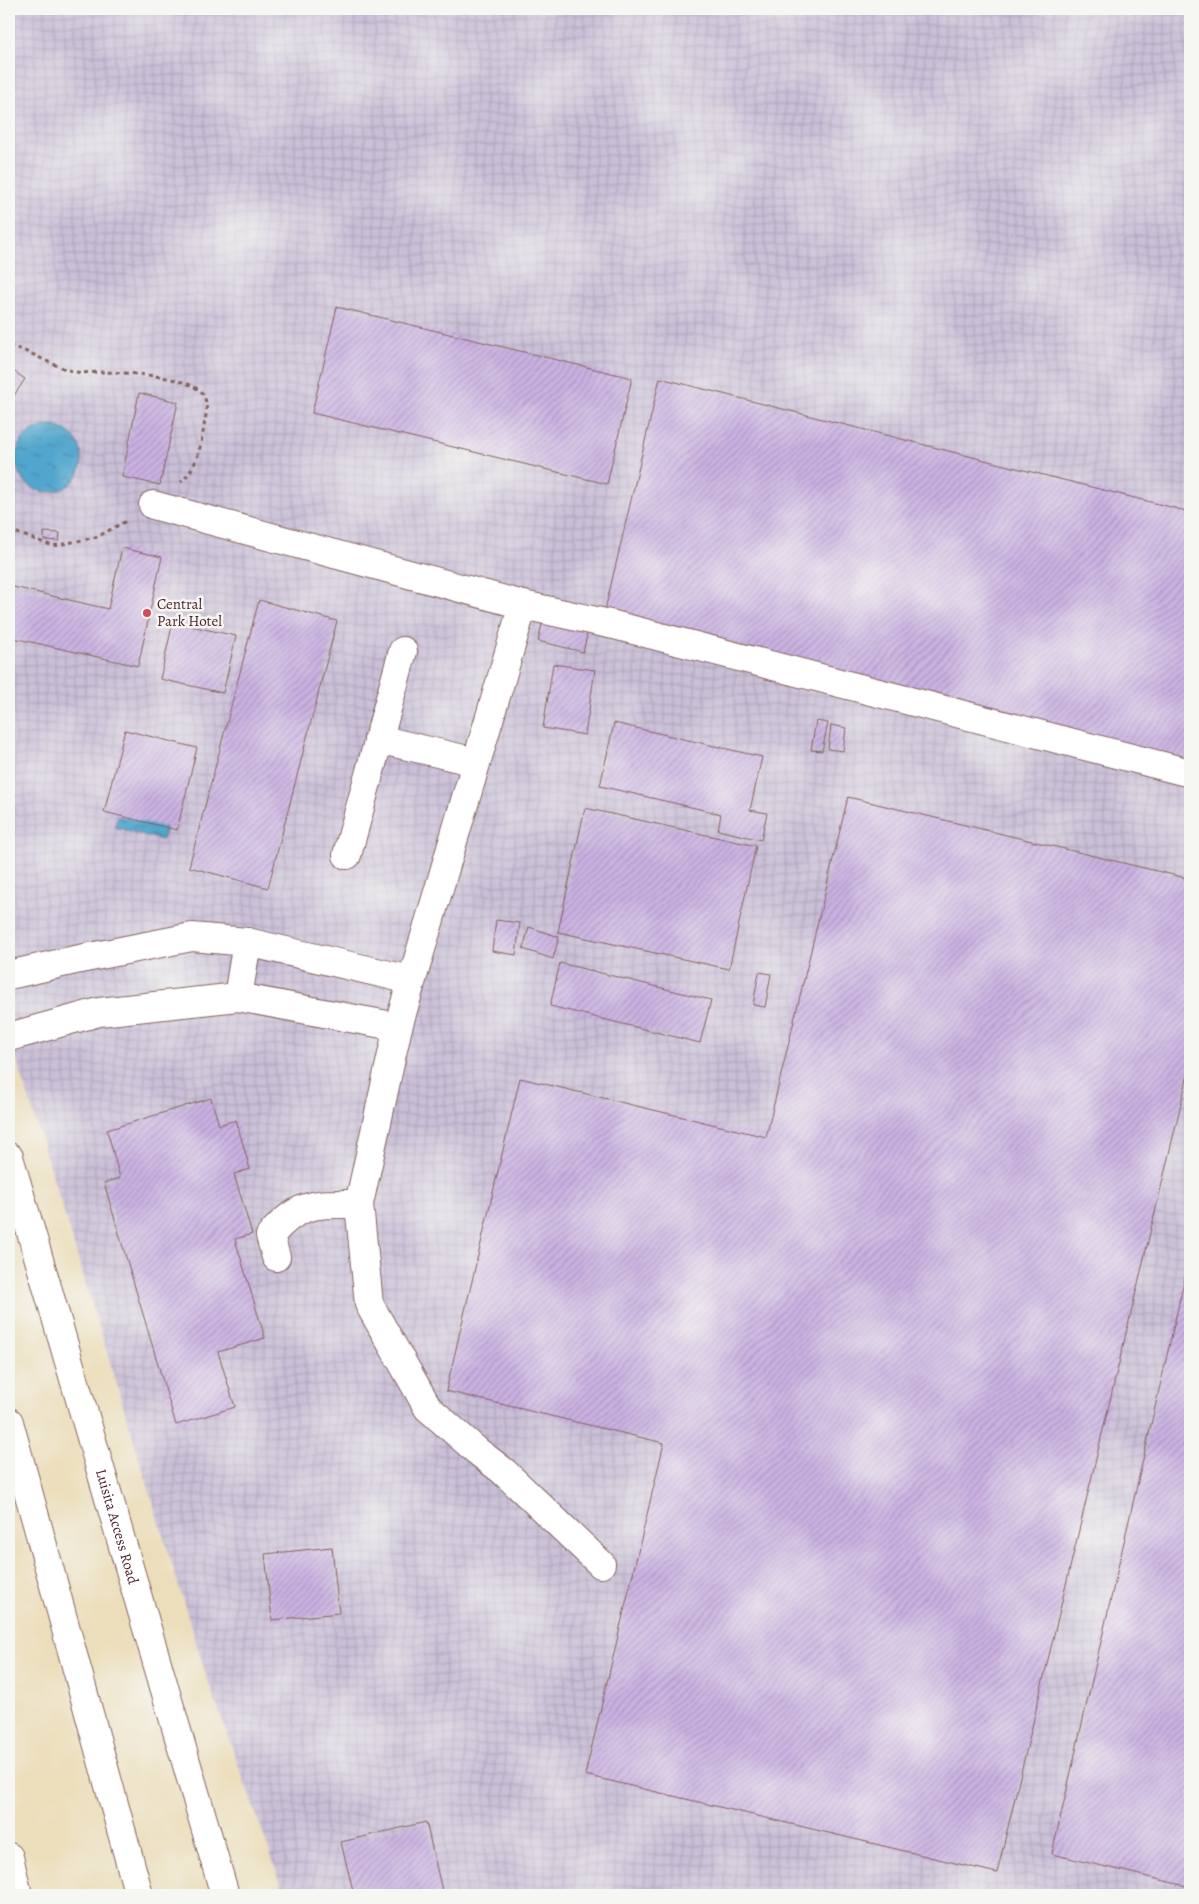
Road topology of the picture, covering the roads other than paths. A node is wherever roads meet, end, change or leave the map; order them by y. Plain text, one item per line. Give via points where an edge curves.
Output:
1 (153, 505) road end
2 (523, 605) junction
3 (403, 651) dead end
4 (378, 739) junction
5 (476, 762) junction
6 (1190, 773) edge
7 (347, 855) dead end
8 (247, 942) junction
9 (9, 975) edge
10 (411, 980) junction
11 (238, 997) junction
12 (398, 1027) junction
13 (9, 1037) edge
14 (9, 1157) edge
15 (359, 1204) junction
16 (276, 1257) dead end
17 (9, 1422) edge
18 (601, 1564) dead end
19 (9, 1856) edge
20 (18, 1895) edge
21 (139, 1895) edge
22 (226, 1895) edge

1 - 2 main road
2 - 5 main road
2 - 6 main road via 614,625
3 - 4 main road
4 - 5 main road
4 - 7 main road
5 - 10 main road
8 - 9 main road via 192,938
8 - 10 main road
8 - 11 main road
10 - 12 main road
11 - 12 main road
11 - 13 main road via 99,1012
12 - 15 main road
14 - 22 main road, Luisita Access Road
15 - 16 main road via 312,1205 294,1212 270,1236
15 - 18 main road via 369,1304 428,1408 503,1471
17 - 21 main road
19 - 20 main road

